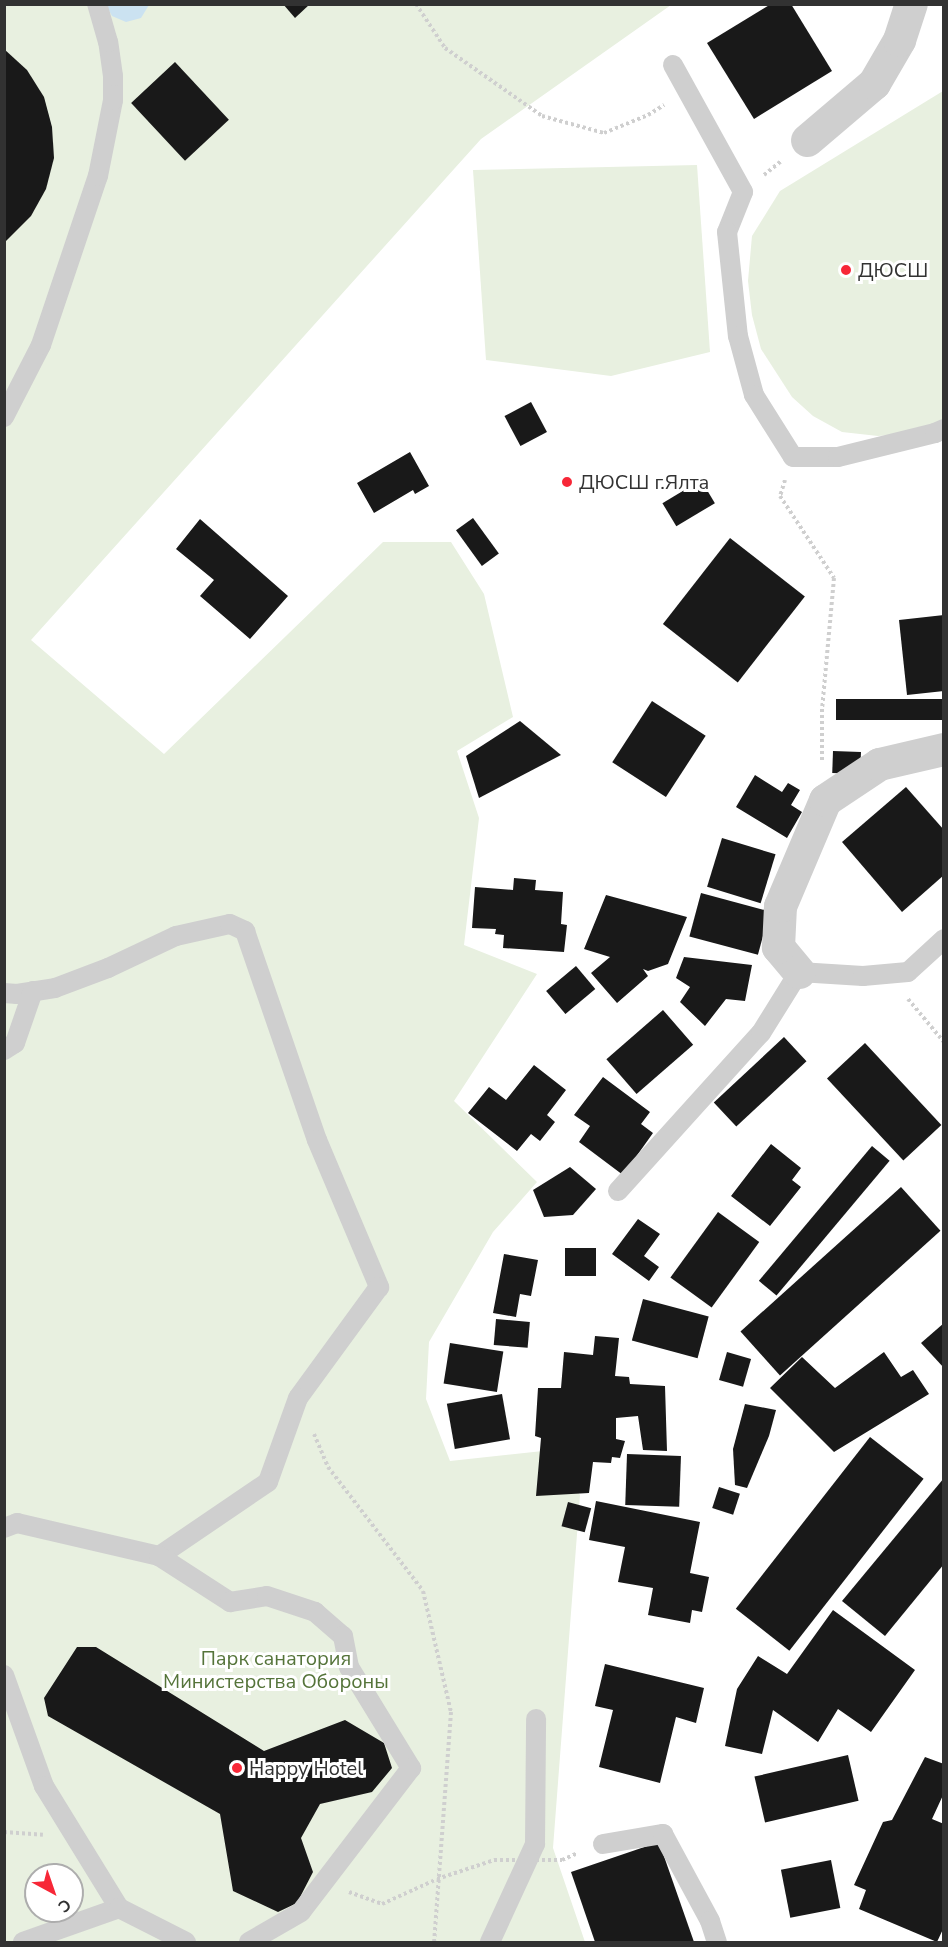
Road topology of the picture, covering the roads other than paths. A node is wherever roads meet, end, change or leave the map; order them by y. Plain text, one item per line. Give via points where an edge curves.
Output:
1 (96, 4) edge
2 (911, 4) edge
3 (673, 65) dead end
4 (807, 140) road end
5 (4, 417) edge
6 (944, 429) edge
7 (944, 749) edge
8 (944, 939) edge
9 (799, 972) junction
10 (33, 991) junction
11 (4, 993) edge
12 (4, 1050) edge
13 (618, 1191) dead end
14 (4, 1528) edge
15 (159, 1556) junction
16 (4, 1675) edge
17 (536, 1719) dead end
18 (603, 1844) dead end
19 (118, 1908) junction
20 (23, 1942) edge
21 (186, 1942) edge
22 (249, 1942) edge
23 (490, 1942) edge
24 (717, 1942) edge

1 - 5 lane via 113,76 98,176 41,345
2 - 4 street via 899,40 874,84
3 - 6 lane via 743,192 727,232 738,336 754,395 793,457 838,457
7 - 9 street via 879,764 825,800 780,906 778,947
8 - 9 lane via 908,972
9 - 13 lane via 761,1033
10 - 11 lane
10 - 12 lane via 15,1043
10 - 15 lane via 55,988 108,968 176,936 230,924 245,931 317,1140 380,1287 298,1398 268,1482
14 - 15 lane via 17,1523
15 - 22 lane via 230,1602 267,1596 315,1612 343,1636 349,1668 411,1768 301,1912
16 - 19 lane via 44,1786
17 - 23 lane via 535,1844
18 - 24 lane via 663,1834 710,1921
19 - 20 lane
19 - 21 lane

